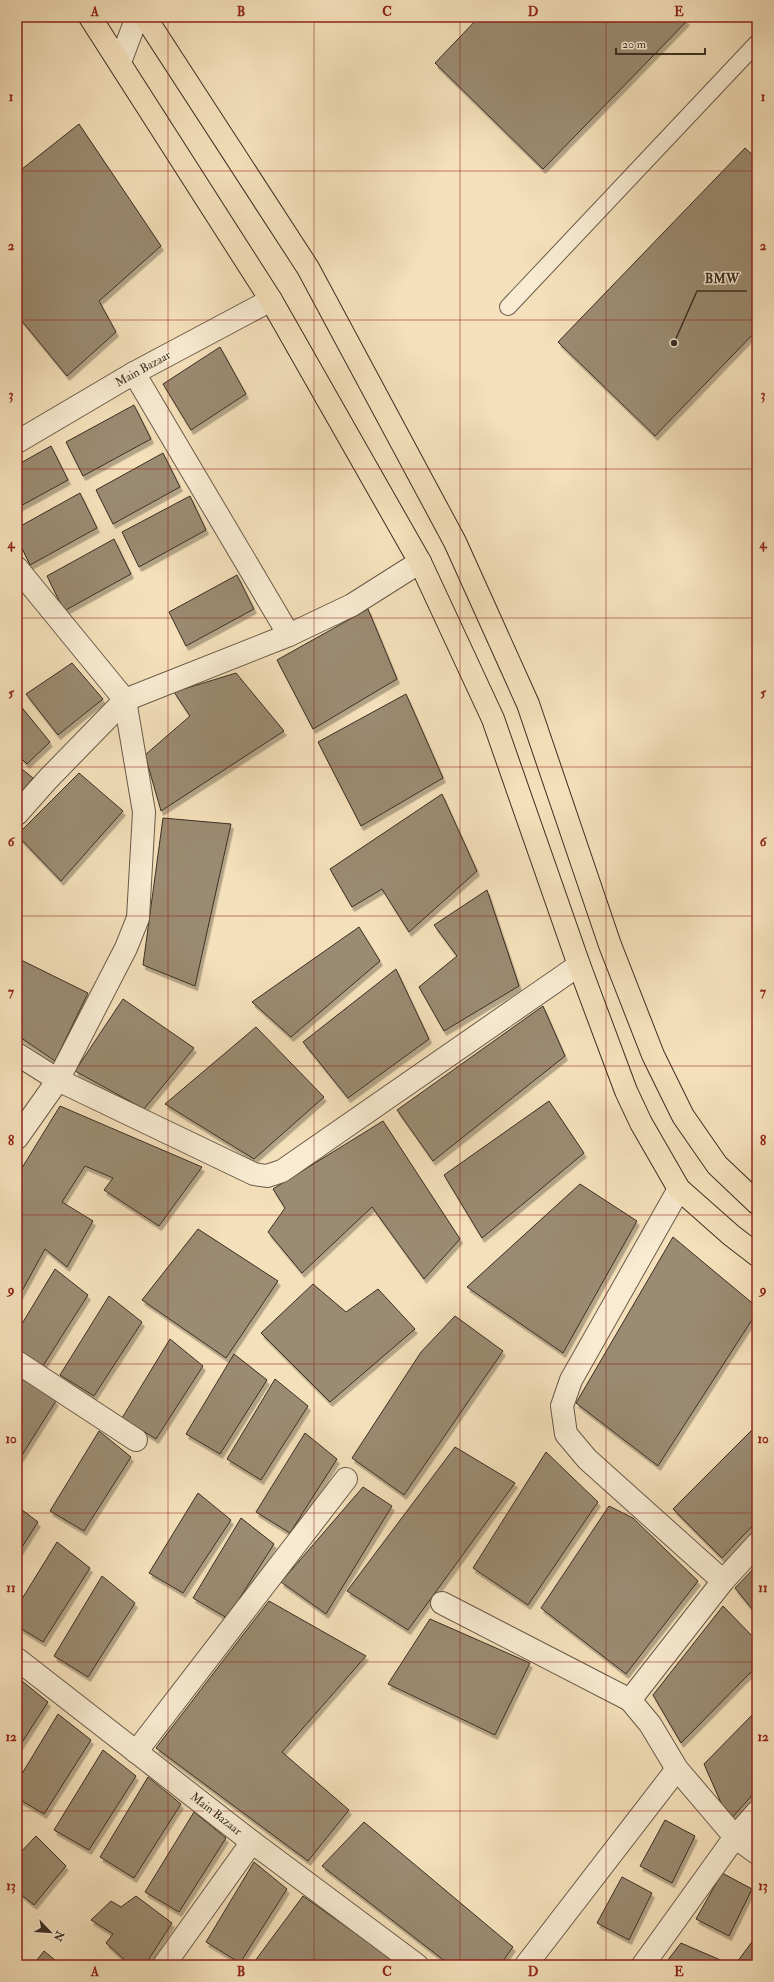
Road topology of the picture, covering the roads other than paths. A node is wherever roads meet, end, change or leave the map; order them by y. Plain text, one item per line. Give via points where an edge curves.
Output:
1 (90, 17) edge
2 (137, 17) edge
3 (145, 17) edge
4 (757, 43) edge
5 (120, 62) junction
6 (271, 300) junction
7 (508, 307) dead end
8 (134, 373) junction
9 (17, 442) edge
10 (420, 562) junction
11 (17, 568) edge
12 (289, 635) junction
13 (125, 700) junction
14 (17, 814) edge
15 (579, 965) junction
16 (17, 1054) edge
17 (58, 1080) junction
18 (17, 1138) edge
19 (679, 1189) junction
20 (757, 1203) edge
21 (757, 1255) edge
22 (17, 1362) edge
23 (136, 1440) dead end
24 (346, 1479) dead end
25 (757, 1544) edge
26 (723, 1581) junction
27 (442, 1603) dead end
28 (17, 1659) edge
29 (630, 1700) junction
30 (136, 1752) junction
31 (676, 1769) junction
32 (757, 1812) edge
33 (735, 1837) junction
34 (252, 1842) junction
35 (757, 1853) edge
36 (164, 1965) edge
37 (417, 1965) edge
38 (526, 1965) edge
39 (643, 1965) edge

1 - 5 main road
2 - 5 street
3 - 20 main road via 308,268 455,542 528,704 610,945 653,1055 683,1116 717,1165
4 - 7 lane
5 - 6 main road
6 - 8 street, Main Bazaar
6 - 10 main road
8 - 9 street, Main Bazaar
8 - 12 street
10 - 12 street via 352,605
10 - 15 main road via 493,719
11 - 13 street
12 - 13 street
13 - 14 street
13 - 17 street via 144,812 138,918 126,948
15 - 17 street via 282,1170 267,1176 254,1174
15 - 19 main road via 626,1090 641,1123
16 - 17 street
17 - 18 street
19 - 21 main road
19 - 26 street via 571,1380 562,1406 566,1434 587,1459
22 - 23 street
24 - 30 street
25 - 26 street
26 - 29 street
27 - 29 street
28 - 30 street, Main Bazaar
29 - 31 street via 650,1724
30 - 34 street, Main Bazaar
31 - 33 street
31 - 38 street
32 - 33 street
33 - 35 street
33 - 39 street
34 - 36 street
34 - 37 street, Main Bazaar

